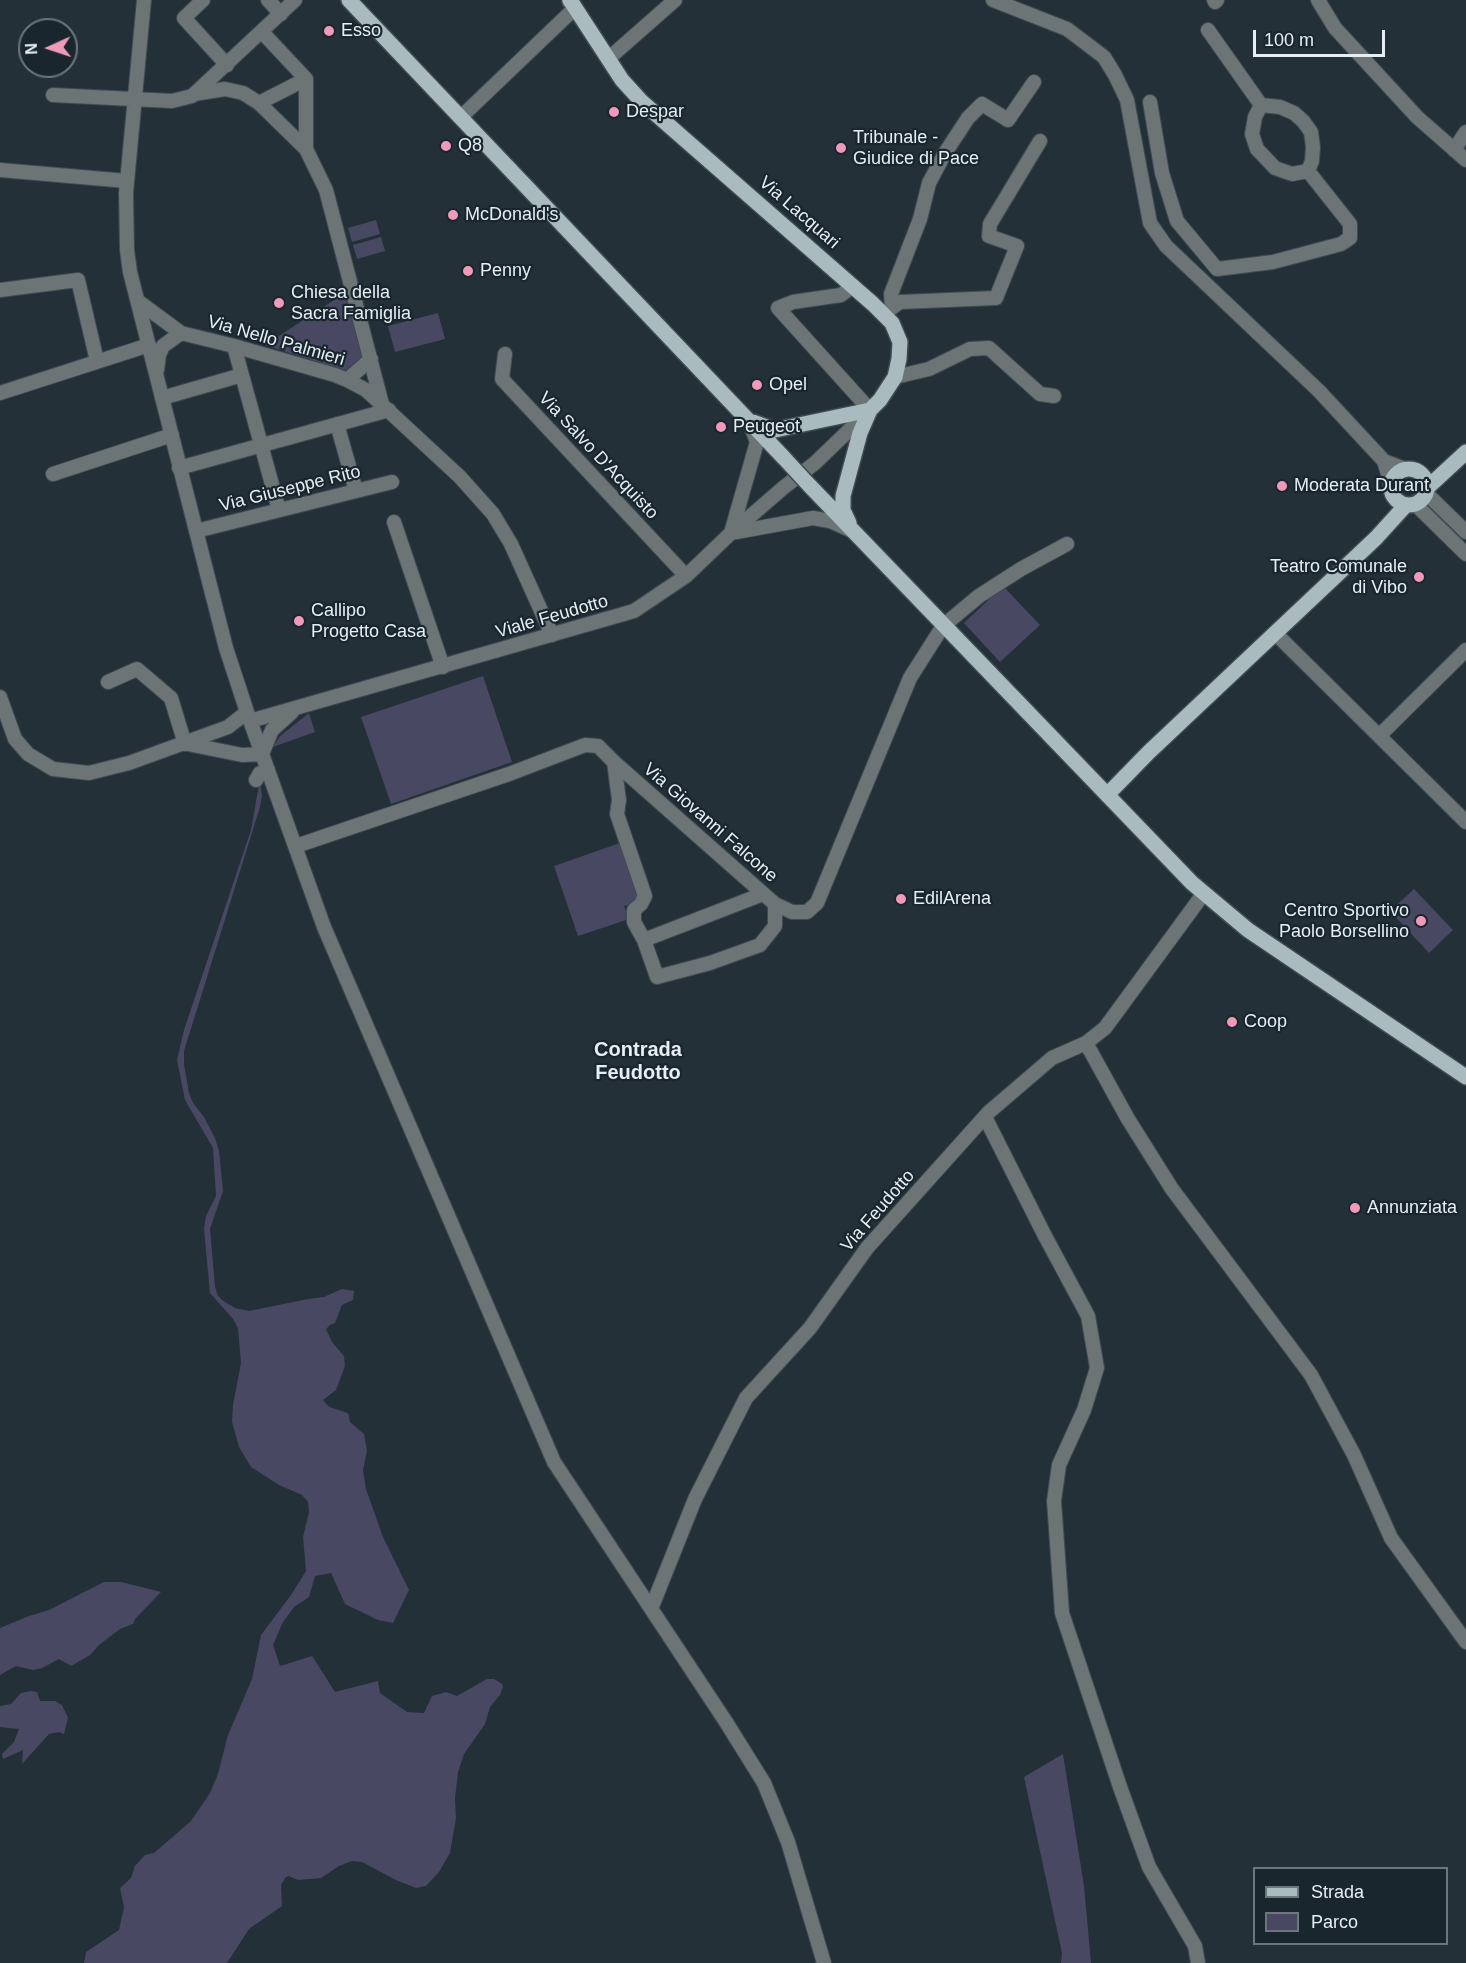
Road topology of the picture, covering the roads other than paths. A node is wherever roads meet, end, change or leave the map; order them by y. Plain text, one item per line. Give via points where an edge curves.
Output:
1 (144, 0) edge
2 (268, 0) edge
3 (295, 0) edge
4 (350, 0) edge
5 (675, 0) edge
6 (993, 0) edge
7 (1318, 0) edge
8 (199, 1) edge
9 (571, 3) edge
10 (281, 14) junction
11 (1208, 30) dead end
12 (262, 32) junction
13 (608, 58) junction
14 (227, 65) junction
15 (306, 79) junction
16 (1034, 82) dead end
17 (194, 94) junction
18 (53, 95) dead end
19 (135, 100) junction
20 (1150, 102) dead end
21 (259, 103) junction
22 (1260, 105) junction
23 (461, 117) junction
24 (1466, 132) edge
25 (1040, 141) dead end
26 (306, 150) junction
27 (1454, 150) junction
28 (1466, 160) edge
29 (0, 170) edge
30 (1308, 171) junction
31 (128, 181) junction
32 (1217, 269) junction
33 (1199, 277) junction
34 (853, 286) junction
35 (0, 290) edge
36 (139, 302) junction
37 (887, 311) junction
38 (167, 325) junction
39 (145, 328) junction
40 (180, 333) junction
41 (149, 345) junction
42 (165, 345) junction
43 (234, 346) junction
44 (506, 354) dead end
45 (371, 359) junction
46 (97, 362) junction
47 (156, 375) junction
48 (242, 375) junction
49 (895, 377) junction
50 (347, 380) junction
51 (0, 393) edge
52 (1054, 396) dead end
53 (162, 398) junction
54 (386, 407) junction
55 (870, 410) junction
56 (749, 421) junction
57 (337, 424) junction
58 (172, 435) junction
59 (261, 446) junction
60 (1463, 455) edge
61 (1384, 461) junction
62 (179, 468) junction
63 (1410, 469) junction
64 (52, 474) dead end
65 (392, 482) dead end
66 (783, 488) joint
67 (1391, 488) junction
68 (356, 491) junction
69 (1419, 498) junction
70 (279, 510) junction
71 (394, 522) dead end
72 (196, 531) junction
73 (854, 532) junction
74 (1466, 532) edge
75 (731, 533) junction
76 (1376, 538) junction
77 (1067, 544) dead end
78 (1466, 554) edge
79 (686, 576) junction
80 (943, 626) junction
81 (1276, 634) junction
82 (552, 635) junction
83 (1466, 650) edge
84 (443, 667) junction
85 (108, 682) dead end
86 (0, 697) edge
87 (288, 712) junction
88 (250, 722) junction
89 (228, 727) junction
90 (1379, 736) junction
91 (185, 744) junction
92 (237, 753) junction
93 (262, 754) junction
94 (614, 762) junction
95 (268, 770) junction
96 (256, 780) dead end
97 (1107, 795) junction
98 (1466, 822) edge
99 (296, 846) junction
100 (1204, 893) junction
101 (763, 894) junction
102 (776, 904) junction
103 (644, 940) junction
104 (1086, 1043) junction
105 (1466, 1077) edge
106 (985, 1117) junction
107 (651, 1608) junction
108 (1466, 1642) edge
109 (824, 1963) edge
110 (1198, 1963) edge

1 - 19 street
2 - 10 street
3 - 10 street
4 - 23 main road
5 - 13 street
6 - 33 street via 1067,29 1104,57 1127,100 1150,223 1166,246
7 - 27 street via 1335,28 1409,109
8 - 14 street via 184,18
9 - 13 main road, Via Lacquari
9 - 23 street
10 - 12 street
11 - 22 street
12 - 14 street
12 - 15 street
13 - 34 main road, Via Lacquari via 642,102
14 - 17 street
15 - 21 street
15 - 26 street
16 - 37 street via 1008,120 982,104 945,153 929,183
17 - 19 street via 172,101
17 - 21 street via 225,89 243,93
18 - 19 street
19 - 31 street
20 - 32 street via 1162,173 1177,221
21 - 26 street
22 - 30 street via 1294,113 1311,132 1312,161
22 - 30 street via 1252,134 1257,149 1275,168 1292,174
23 - 56 main road
24 - 27 street
25 - 37 street via 990,224 989,236 1017,246 996,298 900,302
26 - 45 street via 326,190
27 - 28 street
29 - 31 street
30 - 32 street via 1350,224 1350,238 1341,244 1273,262
31 - 36 street via 126,250
32 - 33 street
33 - 61 street via 1318,391
34 - 37 main road, Via Lacquari
34 - 55 street via 841,295 778,308
35 - 46 street via 78,280
36 - 38 street, Via Nello Palmieri
36 - 39 street
37 - 49 main road, Via Lacquari via 900,342
38 - 39 street
38 - 40 street, Via Nello Palmieri
39 - 41 street
39 - 42 street
40 - 42 street
40 - 43 street, Via Nello Palmieri
41 - 46 street
41 - 47 street
42 - 47 street
43 - 48 street
43 - 50 street, Via Nello Palmieri
44 - 79 street, Via Salvo D'Acquisto via 502,379
45 - 50 street
45 - 54 street
46 - 51 street
47 - 53 street
48 - 53 street
48 - 59 street
49 - 52 street via 929,369 970,349 989,348 1040,394
49 - 55 main road, Via Lacquari
50 - 54 street, Via Nello Palmieri
53 - 58 street
54 - 57 street
54 - 82 street, Via Nello Palmieri via 493,514 511,544
55 - 56 main road via 775,430
55 - 66 street, Via Lacquari
55 - 73 main road via 843,496 843,510
56 - 73 main road, bridge
56 - 75 street via 757,442
57 - 59 street
57 - 68 street
58 - 62 street
58 - 64 street
59 - 62 street
59 - 70 street
60 - 63 main road via 1438,468
60 - 69 main road
61 - 63 street
61 - 67 street
62 - 72 street
63 - 67 main road via 1395,474
63 - 69 main road via 1425,477
65 - 68 street, Via Giuseppe Rito
66 - 75 street, Viale Feudotto
67 - 69 main road via 1396,499
67 - 76 main road via 1390,512
68 - 70 street, Via Giuseppe Rito
69 - 74 street
69 - 76 main road
69 - 78 street
70 - 72 street, Via Giuseppe Rito
71 - 84 street
72 - 88 street
73 - 75 street via 813,518
73 - 80 main road
75 - 79 street, Viale Feudotto
76 - 81 main road
77 - 80 street via 971,602
79 - 82 street, Viale Feudotto via 634,611
80 - 97 main road
80 - 102 street, Via Giovanni Falcone via 910,678 817,903 807,912 792,912
81 - 90 street
81 - 97 main road
82 - 84 street, Viale Feudotto
83 - 90 street
84 - 87 street, Viale Feudotto
85 - 91 street via 137,669 171,698
86 - 91 street via 15,739 28,754 53,769 89,773
87 - 88 street, Viale Feudotto
87 - 93 street via 272,730
88 - 89 street
88 - 93 street
89 - 91 street
89 - 92 street via 229,740
90 - 98 street
91 - 92 street
92 - 93 street
93 - 95 street
94 - 99 street, Via Giovanni Falcone via 598,746 585,745
94 - 101 street, Via Giovanni Falcone
94 - 103 street via 617,814 645,896 634,910 634,922
95 - 96 street
95 - 99 street
97 - 100 main road
99 - 107 street via 324,927 554,1462
100 - 104 street, Via Feudotto via 1105,1028
100 - 105 main road via 1248,930
101 - 102 street, Via Giovanni Falcone
101 - 103 street
102 - 103 street via 775,926 760,945 710,963 657,977
104 - 106 street, Via Feudotto via 1052,1058
104 - 108 street via 1172,1189 1311,1375 1354,1455 1391,1538
106 - 107 street, Via Feudotto via 867,1248 810,1328 746,1398 695,1499
106 - 110 street via 1088,1316 1097,1368 1084,1410 1059,1465 1054,1501 1062,1613 1149,1867 1195,1946
107 - 109 street via 764,1783 788,1842

